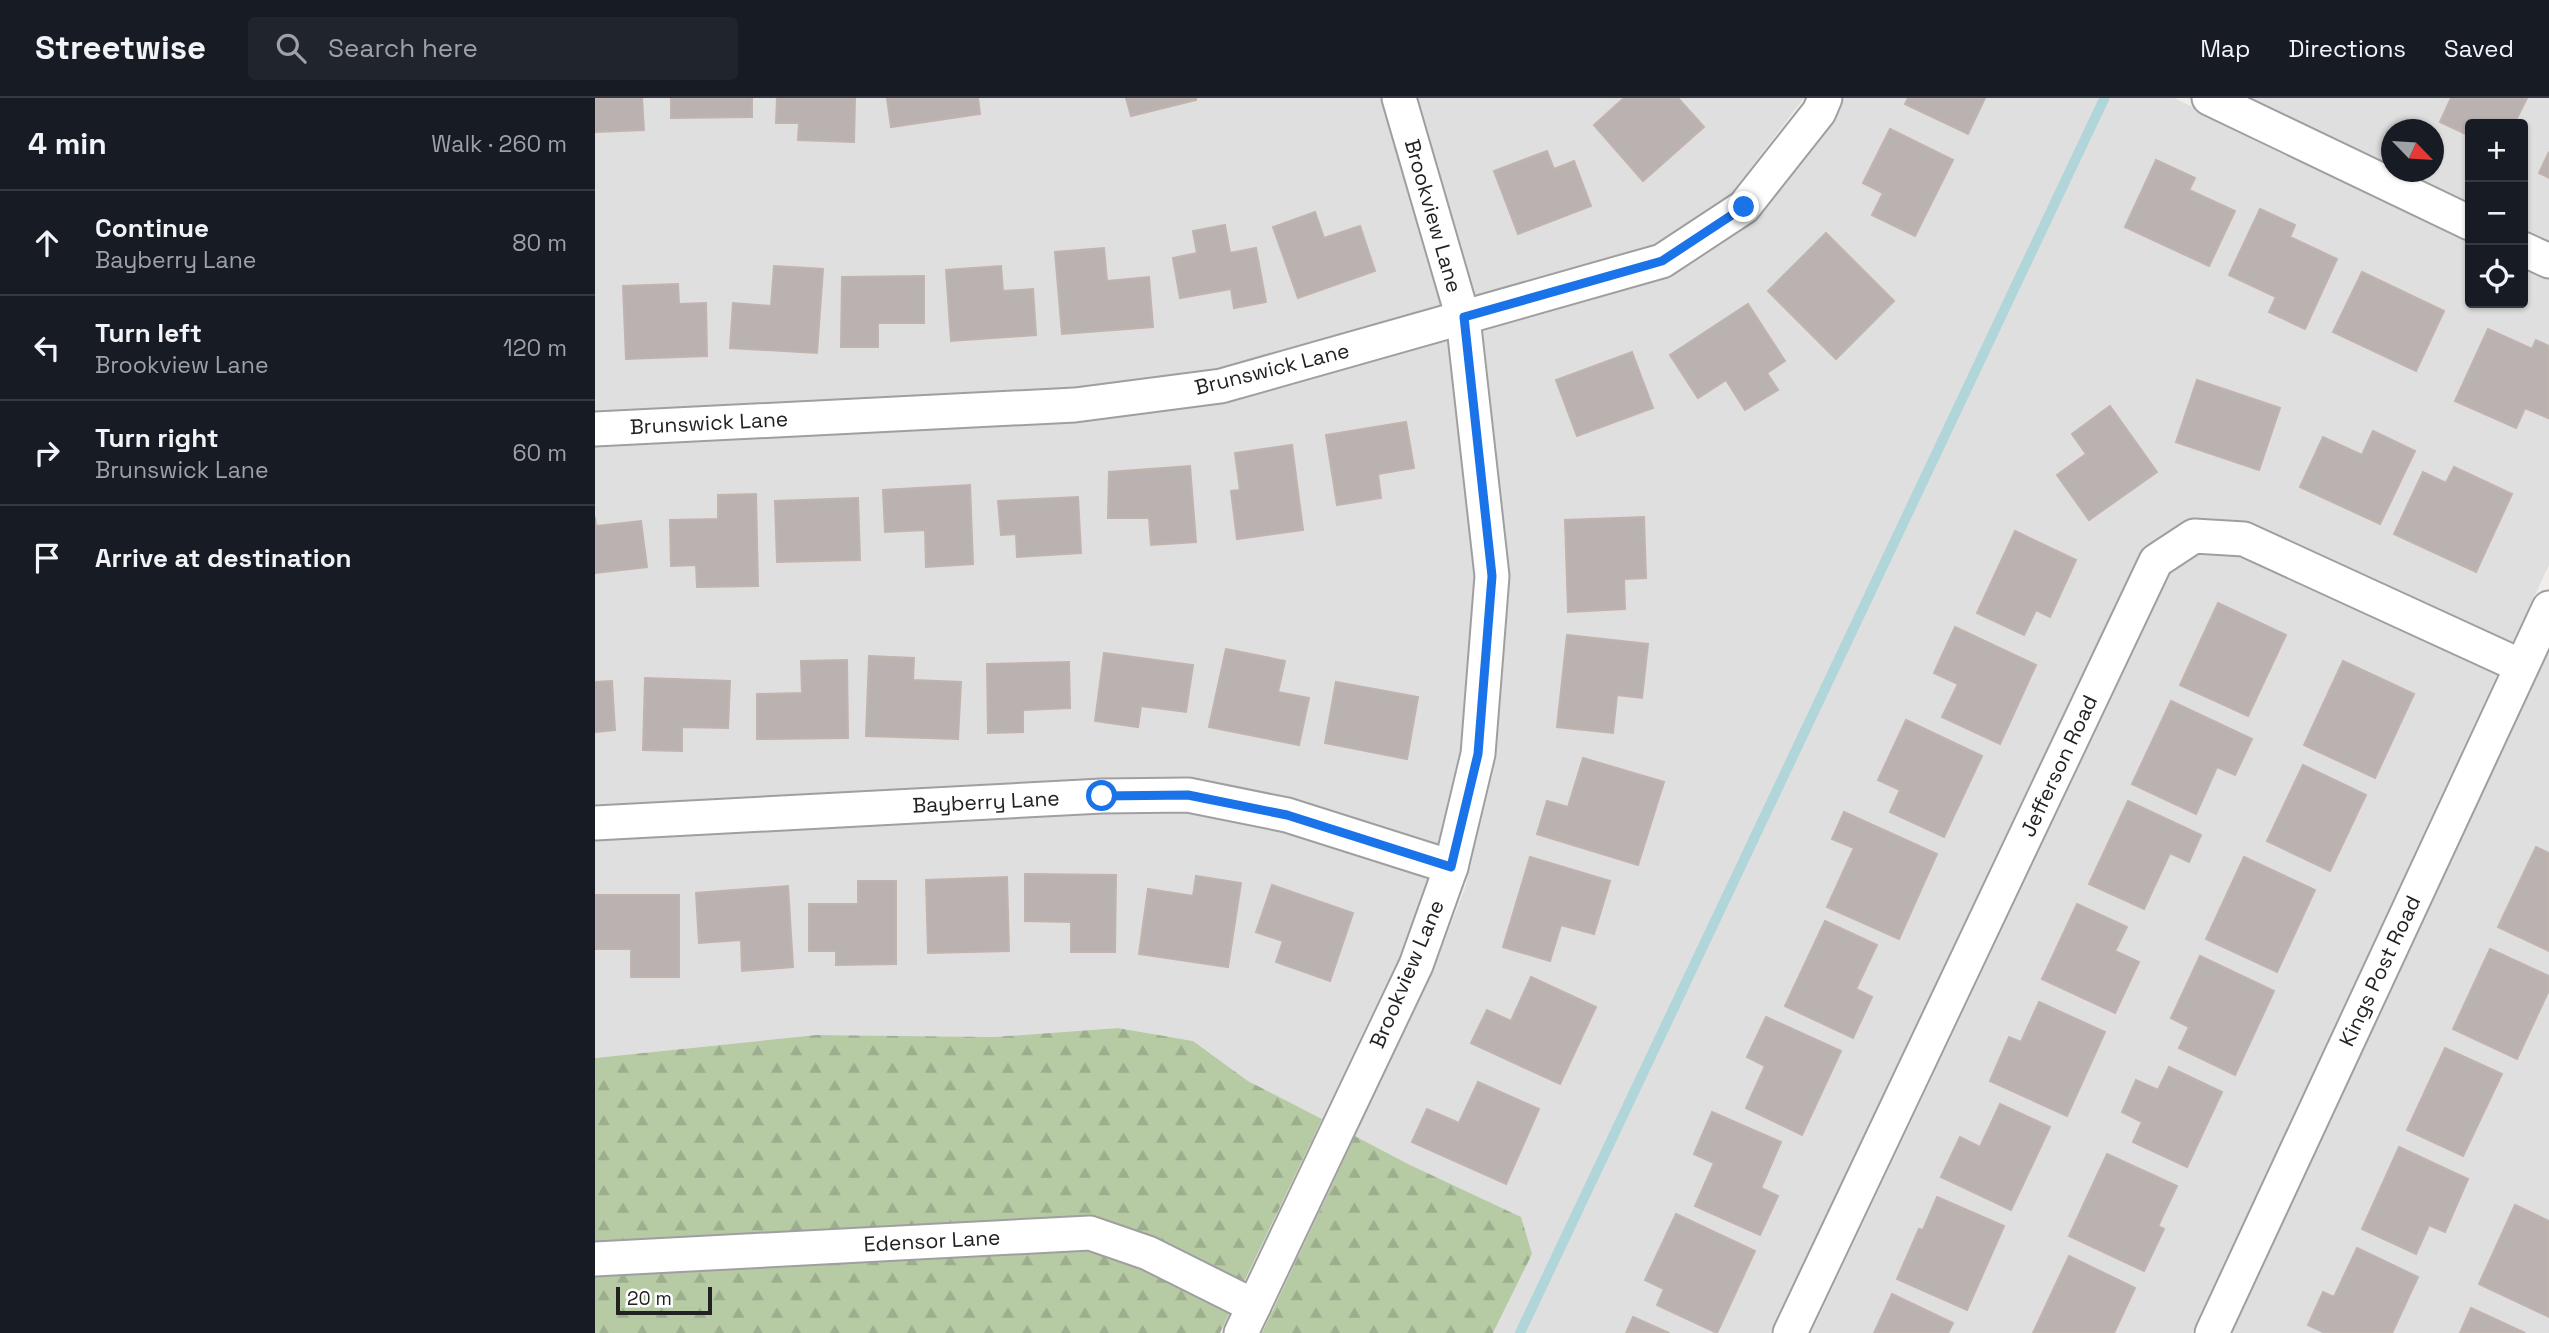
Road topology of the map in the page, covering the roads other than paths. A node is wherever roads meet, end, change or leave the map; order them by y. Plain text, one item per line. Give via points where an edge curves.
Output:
1 (1399, 98) edge
2 (1825, 98) edge
3 (2209, 98) edge
4 (2465, 221) edge
5 (2528, 250) edge
6 (2549, 261) edge
7 (1464, 317) junction
8 (595, 429) edge
9 (2549, 608) edge
10 (2521, 666) junction
11 (595, 824) edge
12 (1451, 867) junction
13 (595, 1259) edge
14 (1247, 1319) edge
15 (1790, 1333) edge
16 (2212, 1333) edge

1 - 7 street, Brookview Lane
2 - 7 street, Brunswick Lane via 1819,112 1744,207 1662,261
3 - 4 street
5 - 6 street
7 - 8 street, Brunswick Lane via 1221,386 1075,405
7 - 12 street, Brookview Lane via 1492,576 1478,754
9 - 10 street, Kings Post Road
10 - 15 street, Jefferson Road via 2243,539 2194,536 2156,561
10 - 16 street, Kings Post Road
11 - 12 street, Bayberry Lane via 1188,795 1287,815
12 - 14 street, Brookview Lane via 1416,965
13 - 14 street, Edensor Lane via 1090,1233 1148,1253

